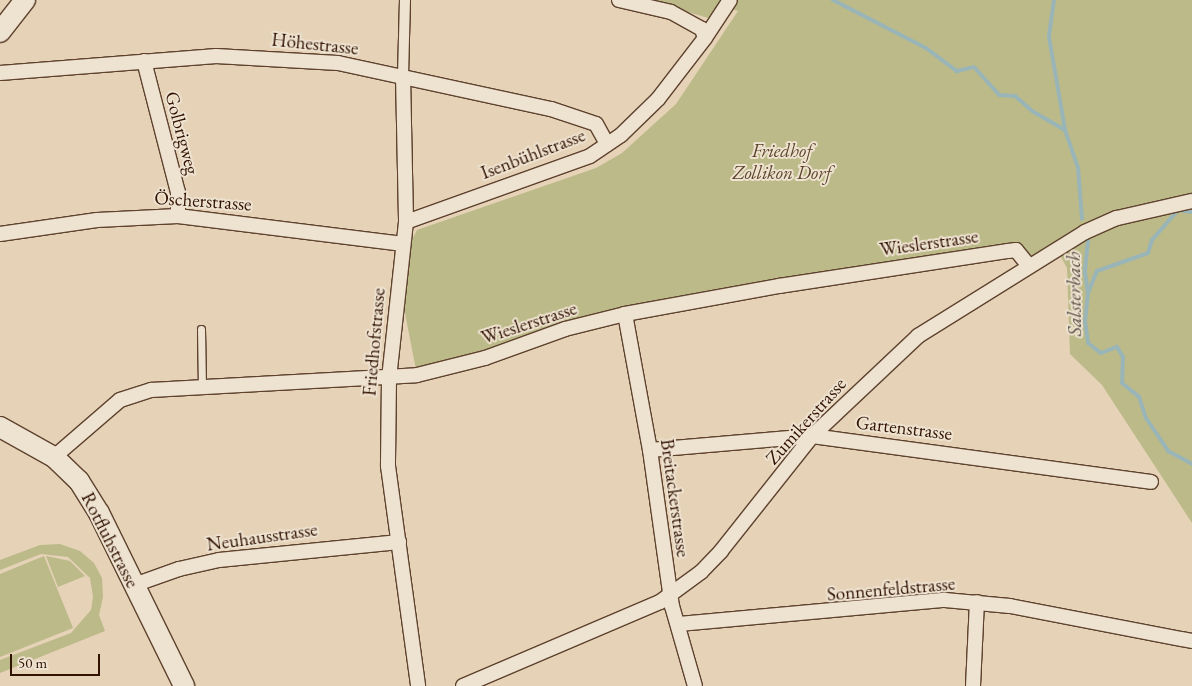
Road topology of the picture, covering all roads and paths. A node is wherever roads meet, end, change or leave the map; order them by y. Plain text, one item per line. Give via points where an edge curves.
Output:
1 (25, 0) edge
2 (405, 0) edge
3 (619, 0) edge
4 (730, 0) edge
5 (0, 32) edge
6 (705, 38) junction
7 (144, 61) junction
8 (0, 73) edge
9 (404, 76) junction
10 (607, 144) junction
11 (1192, 201) edge
12 (178, 216) junction
13 (406, 222) junction
14 (0, 234) edge
15 (403, 244) junction
16 (1028, 265) junction
17 (625, 314) junction
18 (201, 329) dead end
19 (388, 379) junction
20 (202, 386) junction
21 (0, 427) edge
22 (812, 436) junction
23 (650, 450) junction
24 (54, 457) junction
25 (1151, 482) dead end
26 (399, 542) junction
27 (134, 585) junction
28 (671, 594) junction
29 (977, 602) junction
30 (679, 624) junction
31 (1192, 641) edge
32 (184, 686) edge
33 (418, 686) edge
34 (462, 686) edge
35 (695, 686) edge
36 (973, 686) edge

1 - 5 main road
2 - 9 street, Friedhofstrasse
3 - 6 street via 671,12 702,29
4 - 6 street, Isenbühlstrasse
6 - 10 street, Isenbühlstrasse via 658,99
7 - 8 street, Höhestrasse
7 - 9 street, Höhestrasse via 247,56 338,63
7 - 12 street, Golbrigweg via 178,192
9 - 10 street, Höhestrasse via 583,118 596,124
9 - 13 street, Friedhofstrasse
10 - 13 street, Isenbühlstrasse via 590,156
11 - 16 street, Zumikerstrasse via 1117,218 1085,232
12 - 14 street, Öscherstrasse via 121,217
12 - 15 street, Öscherstrasse
13 - 15 street, Friedhofstrasse
15 - 19 street, Friedhofstrasse
16 - 17 street, Wieslerstrasse via 1016,250 868,271
16 - 22 street, Zumikerstrasse via 918,336
17 - 19 street, Wieslerstrasse via 565,328 485,358
17 - 23 street, Breitackerstrasse
18 - 20 lane
19 - 20 street, Wieslerstrasse
19 - 26 street, Friedhofstrasse via 388,466
20 - 24 street, Wieslerstrasse via 151,390 120,400
21 - 24 main road, Rotfluhstrasse
22 - 23 street, Gartenstrasse
22 - 25 street, Gartenstrasse
22 - 28 street, Zumikerstrasse via 721,551
23 - 28 street, Breitackerstrasse
24 - 27 main road, Rotfluhstrasse via 79,481
26 - 27 street, Neuhausstrasse via 220,560 179,569
26 - 33 street, Friedhofstrasse
27 - 32 main road, Rotfluhstrasse
28 - 30 street, Breitackerstrasse
28 - 34 street, Zumikerstrasse via 631,616
29 - 30 street, Sonnenfeldstrasse via 906,603 782,617
29 - 31 street, Sonnenfeldstrasse
29 - 36 street
30 - 35 street, Breitackerstrasse

